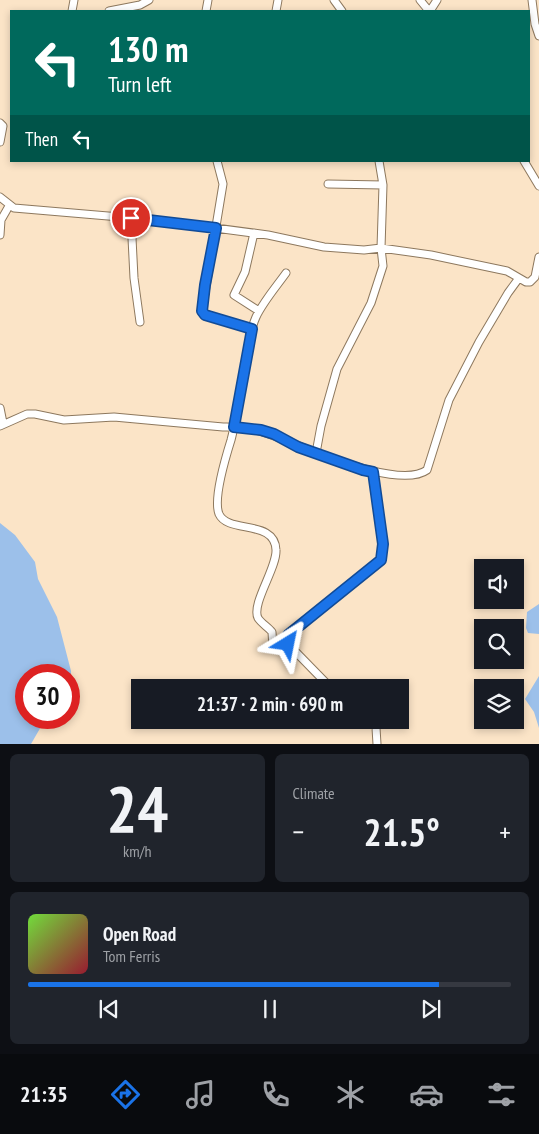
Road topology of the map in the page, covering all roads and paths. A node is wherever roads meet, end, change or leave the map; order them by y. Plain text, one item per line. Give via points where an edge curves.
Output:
1 (149, 0) edge
2 (420, 0) edge
3 (532, 0) edge
4 (114, 10) edge
5 (428, 10) edge
6 (539, 36) edge
7 (0, 123) edge
8 (0, 142) edge
9 (217, 162) edge
10 (379, 162) edge
11 (525, 162) edge
12 (328, 184) dead end
13 (383, 185) junction
14 (539, 186) edge
15 (0, 197) edge
16 (9, 206) junction
17 (131, 218) junction
18 (216, 228) junction
19 (254, 233) junction
20 (0, 235) edge
21 (381, 248) junction
22 (539, 257) edge
23 (286, 273) dead end
24 (520, 278) junction
25 (259, 311) junction
26 (140, 322) dead end
27 (252, 329) junction
28 (0, 408) edge
29 (2, 424) edge
30 (234, 427) junction
31 (316, 453) junction
32 (373, 472) junction
33 (287, 639) junction
34 (322, 679) edge
35 (376, 729) edge
36 (377, 744) edge

1 - 4 street
2 - 5 street
3 - 6 street
7 - 8 street via 3,126
9 - 18 street via 223,184
10 - 13 street
11 - 14 street
12 - 13 street
13 - 21 street
15 - 16 street
16 - 17 street
16 - 20 street via 1,220
17 - 18 street
17 - 26 street
18 - 19 street
18 - 27 street via 202,311 205,315
19 - 21 street via 324,247
19 - 25 street via 245,272 234,295
21 - 24 street via 477,263
21 - 31 street via 381,273 337,369
22 - 24 street via 533,280 526,282
23 - 25 street
24 - 32 street via 479,342 449,400 427,470 421,474
25 - 27 street
27 - 30 street
28 - 29 street
29 - 30 street via 35,414 64,420 114,417
30 - 31 street via 261,430
30 - 33 street via 221,478 218,510 226,522 266,532 274,542 274,564 257,614 272,632 273,648
31 - 32 street
32 - 33 street via 383,544 381,560
33 - 34 street via 288,644
35 - 36 street

